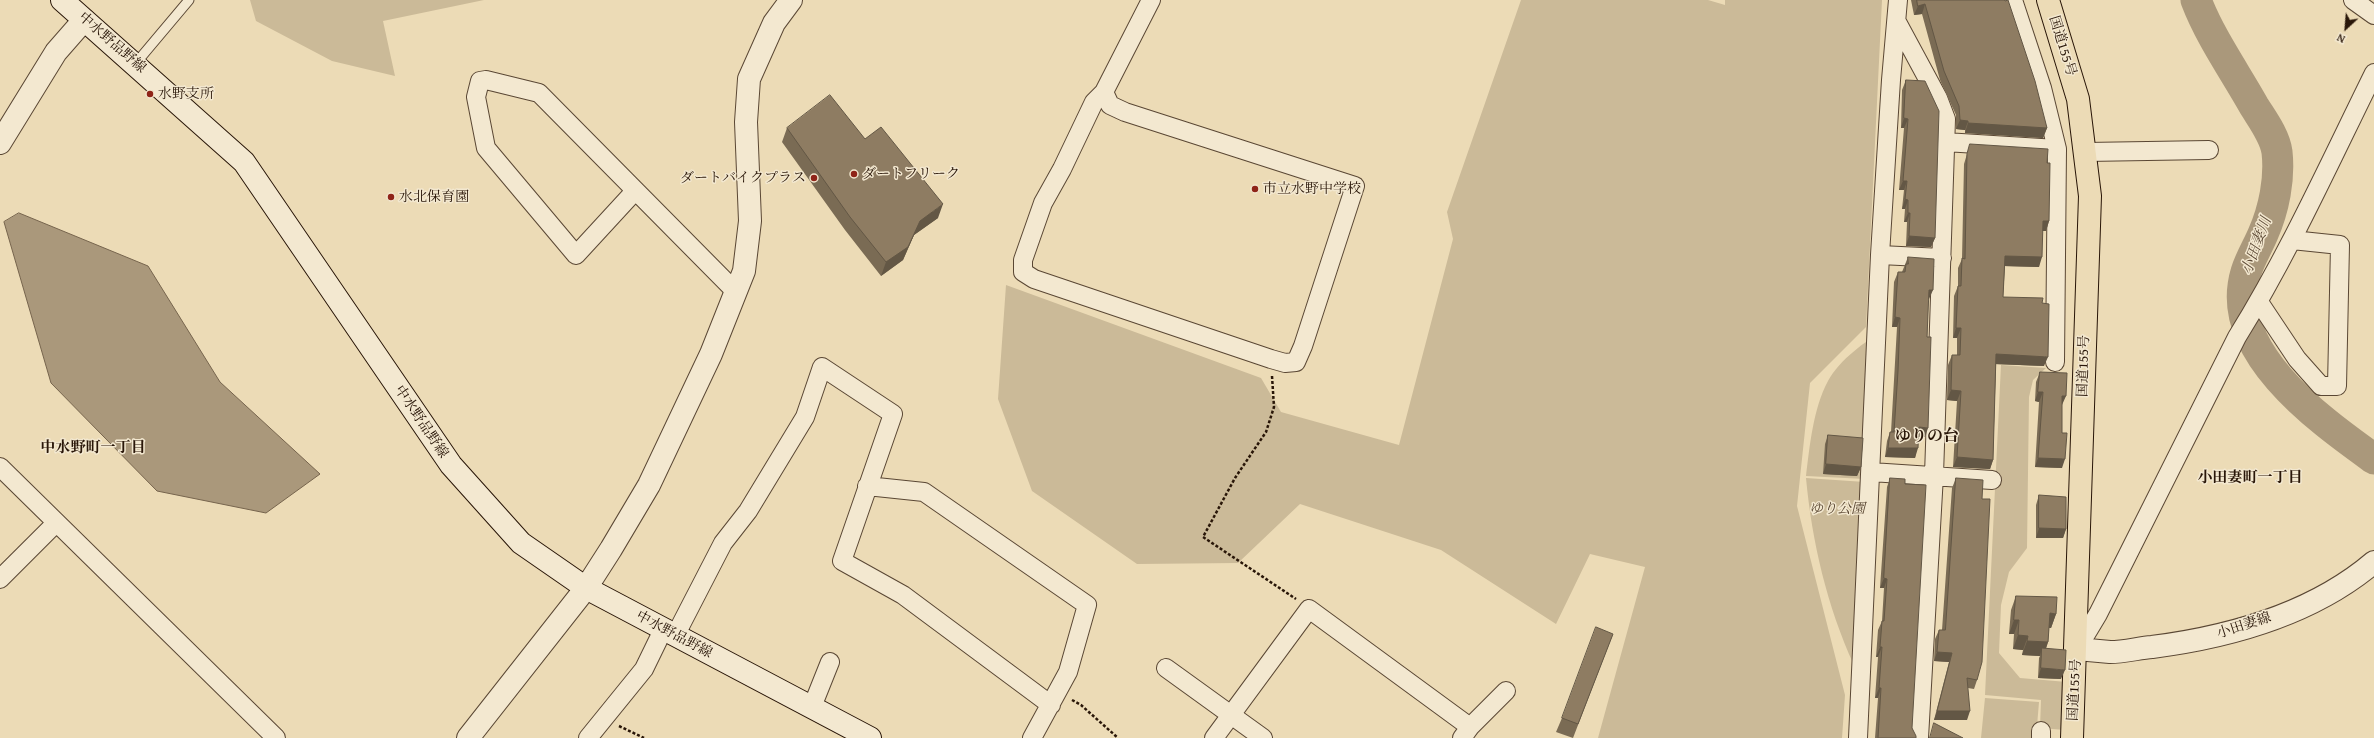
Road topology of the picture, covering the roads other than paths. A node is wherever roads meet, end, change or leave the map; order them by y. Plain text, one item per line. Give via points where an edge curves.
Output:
1 (62, 0) edge
2 (188, 0) edge
3 (791, 0) edge
4 (1151, 0) edge
5 (1898, 0) edge
6 (2013, 0) edge
7 (2048, 0) edge
8 (2353, 0) edge
9 (2374, 15) edge
10 (84, 20) junction
11 (1897, 22) junction
12 (136, 63) junction
13 (2374, 73) edge
14 (1104, 92) junction
15 (1945, 142) junction
16 (0, 143) edge
17 (2057, 149) junction
18 (2209, 150) dead end
19 (2086, 152) junction
20 (634, 192) dead end
21 (2292, 240) junction
22 (1880, 255) junction
23 (1942, 258) junction
24 (736, 292) junction
25 (2257, 305) junction
26 (2055, 362) dead end
27 (0, 467) edge
28 (1871, 472) junction
29 (1934, 475) junction
30 (1992, 480) dead end
31 (867, 486) junction
32 (56, 523) junction
33 (2374, 562) edge
34 (0, 578) edge
35 (586, 588) junction
36 (669, 633) junction
37 (2077, 649) junction
38 (830, 662) dead end
39 (1166, 668) dead end
40 (1506, 691) dead end
41 (1054, 699) junction
42 (812, 707) junction
43 (1230, 714) junction
44 (1466, 732) edge
45 (266, 734) edge
46 (468, 738) edge
47 (588, 738) edge
48 (870, 738) edge
49 (1032, 738) edge
50 (1214, 738) edge
51 (1263, 738) edge
52 (1858, 738) edge
53 (1919, 738) edge
54 (2072, 738) edge

1 - 10 street, 中水野品野線
2 - 12 lane
3 - 24 street via 774,23 749,79 746,122 750,221 744,271
4 - 14 street
5 - 11 street
6 - 17 street via 2042,88
7 - 19 highway, 国道155号 via 2078,99
8 - 9 street
10 - 12 street, 中水野品野線
10 - 16 street via 56,52
11 - 15 street via 1946,119
11 - 22 street
12 - 35 street, 中水野品野線 via 244,162 451,465 521,543
13 - 21 street
14 - 14 street via 1110,105 1125,112 1355,186 1296,362 1285,363 1271,359 1041,281 1023,272 1023,260 1043,203 1062,170 1094,102
15 - 17 street
15 - 23 street
17 - 26 street
18 - 19 street
19 - 37 highway, 国道155号 via 2090,231
20 - 24 street via 576,255 486,148 476,97 480,81 486,80 539,93
21 - 25 street
21 - 25 street via 2340,245 2337,386 2321,386 2297,359
22 - 23 street
22 - 28 street
23 - 29 street
24 - 35 street via 711,354 649,485
25 - 37 street via 2236,337 2098,614
27 - 32 street
28 - 29 street
28 - 52 street
29 - 30 street
29 - 53 street
31 - 36 street via 893,414 822,367 805,417 748,511 723,543
31 - 41 street via 842,561 903,595
31 - 41 street via 924,492 1087,605 1068,672
32 - 34 street
32 - 45 street
33 - 37 street, 小田妻線 via 2361,573 2307,604 2241,630 2168,645 2111,652
35 - 36 street, 中水野品野線
35 - 46 street
36 - 42 street, 中水野品野線
36 - 47 street via 644,669
37 - 54 highway, 国道155号
38 - 42 street
39 - 43 street
40 - 44 street
41 - 49 street
42 - 48 street, 中水野品野線
43 - 44 street via 1310,608
43 - 50 street
43 - 51 street

